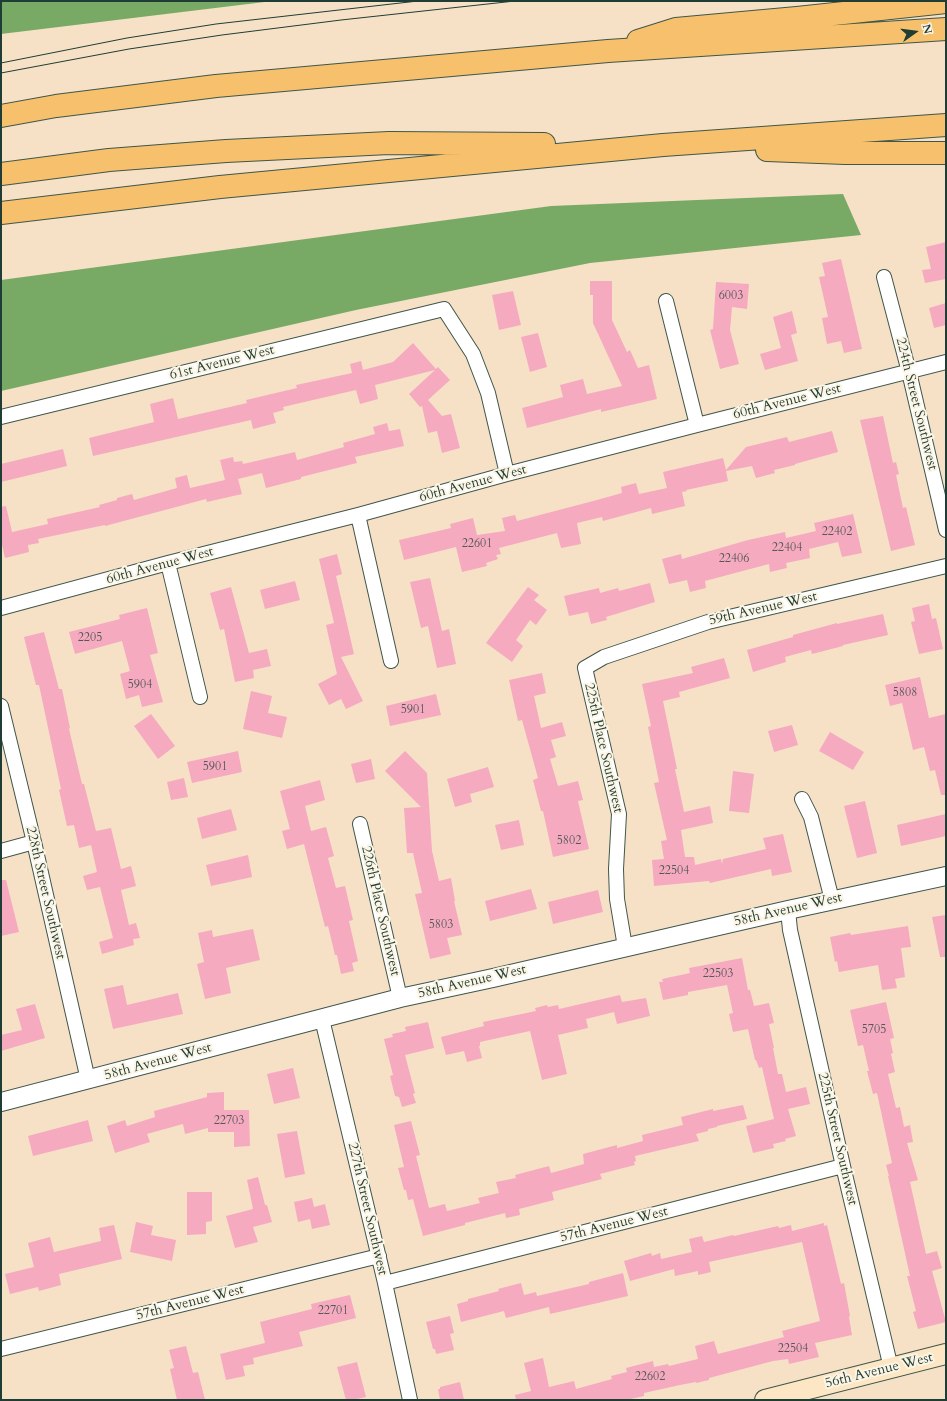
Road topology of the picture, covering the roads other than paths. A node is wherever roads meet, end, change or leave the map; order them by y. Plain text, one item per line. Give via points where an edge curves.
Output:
1 (946, 2) edge
2 (946, 29) edge
3 (608, 51) junction
4 (1, 116) edge
5 (946, 125) edge
6 (663, 145) junction
7 (946, 153) edge
8 (1, 174) edge
9 (1, 213) edge
10 (884, 277) dead end
11 (666, 301) dead end
12 (946, 362) edge
13 (909, 372) junction
14 (1, 417) edge
15 (697, 425) junction
16 (507, 474) junction
17 (358, 515) junction
18 (946, 530) edge
19 (168, 563) junction
20 (946, 566) edge
21 (1, 608) edge
22 (391, 661) dead end
23 (585, 668) joint
24 (200, 697) dead end
25 (1, 706) edge
26 (802, 799) dead end
27 (360, 824) dead end
28 (34, 842) junction
29 (1, 851) edge
30 (946, 876) edge
31 (832, 900) junction
32 (788, 910) junction
33 (625, 947) junction
34 (400, 998) junction
35 (322, 1019) junction
36 (88, 1080) junction
37 (1, 1102) edge
38 (843, 1166) junction
39 (379, 1256) junction
40 (385, 1283) junction
41 (1, 1349) edge
42 (946, 1354) edge
43 (891, 1368) junction
44 (410, 1400) edge
45 (766, 1400) edge

1 - 3 highway via 676,29
2 - 3 highway
3 - 4 highway via 216,86 56,106
5 - 6 highway
6 - 7 highway via 845,154
6 - 8 highway via 389,143 109,160
6 - 9 highway via 212,188
10 - 13 street, 224th Street Southwest
11 - 15 street
12 - 13 street, 60th Avenue West
13 - 15 street, 60th Avenue West
13 - 18 street, 224th Street Southwest
14 - 16 street, 61st Avenue West via 444,309 473,354 488,394
15 - 16 street, 60th Avenue West
16 - 17 street, 60th Avenue West
17 - 19 street, 60th Avenue West
17 - 22 street
19 - 21 street, 60th Avenue West
19 - 24 street
20 - 23 street, 59th Avenue West via 708,622 604,657
23 - 33 street, 225th Place Southwest via 619,814 616,899
25 - 28 street, 228th Street Southwest
26 - 31 street via 811,817
27 - 34 street, 226th Place Southwest
28 - 29 street
28 - 36 street, 228th Street Southwest
30 - 31 street, 58th Avenue West
31 - 32 street, 58th Avenue West
32 - 33 street, 58th Avenue West
32 - 38 street, 225th Street Southwest via 790,930
33 - 34 street, 58th Avenue West
34 - 35 street, 58th Avenue West
35 - 36 street, 58th Avenue West
35 - 39 street, 227th Street Southwest
36 - 37 street, 58th Avenue West
38 - 40 street, 57th Avenue West
38 - 43 street, 225th Street Southwest
39 - 40 street, 227th Street Southwest
39 - 41 street, 57th Avenue West
40 - 44 street, 227th Street Southwest
42 - 43 main road, 56th Avenue West
43 - 45 main road, 56th Avenue West

